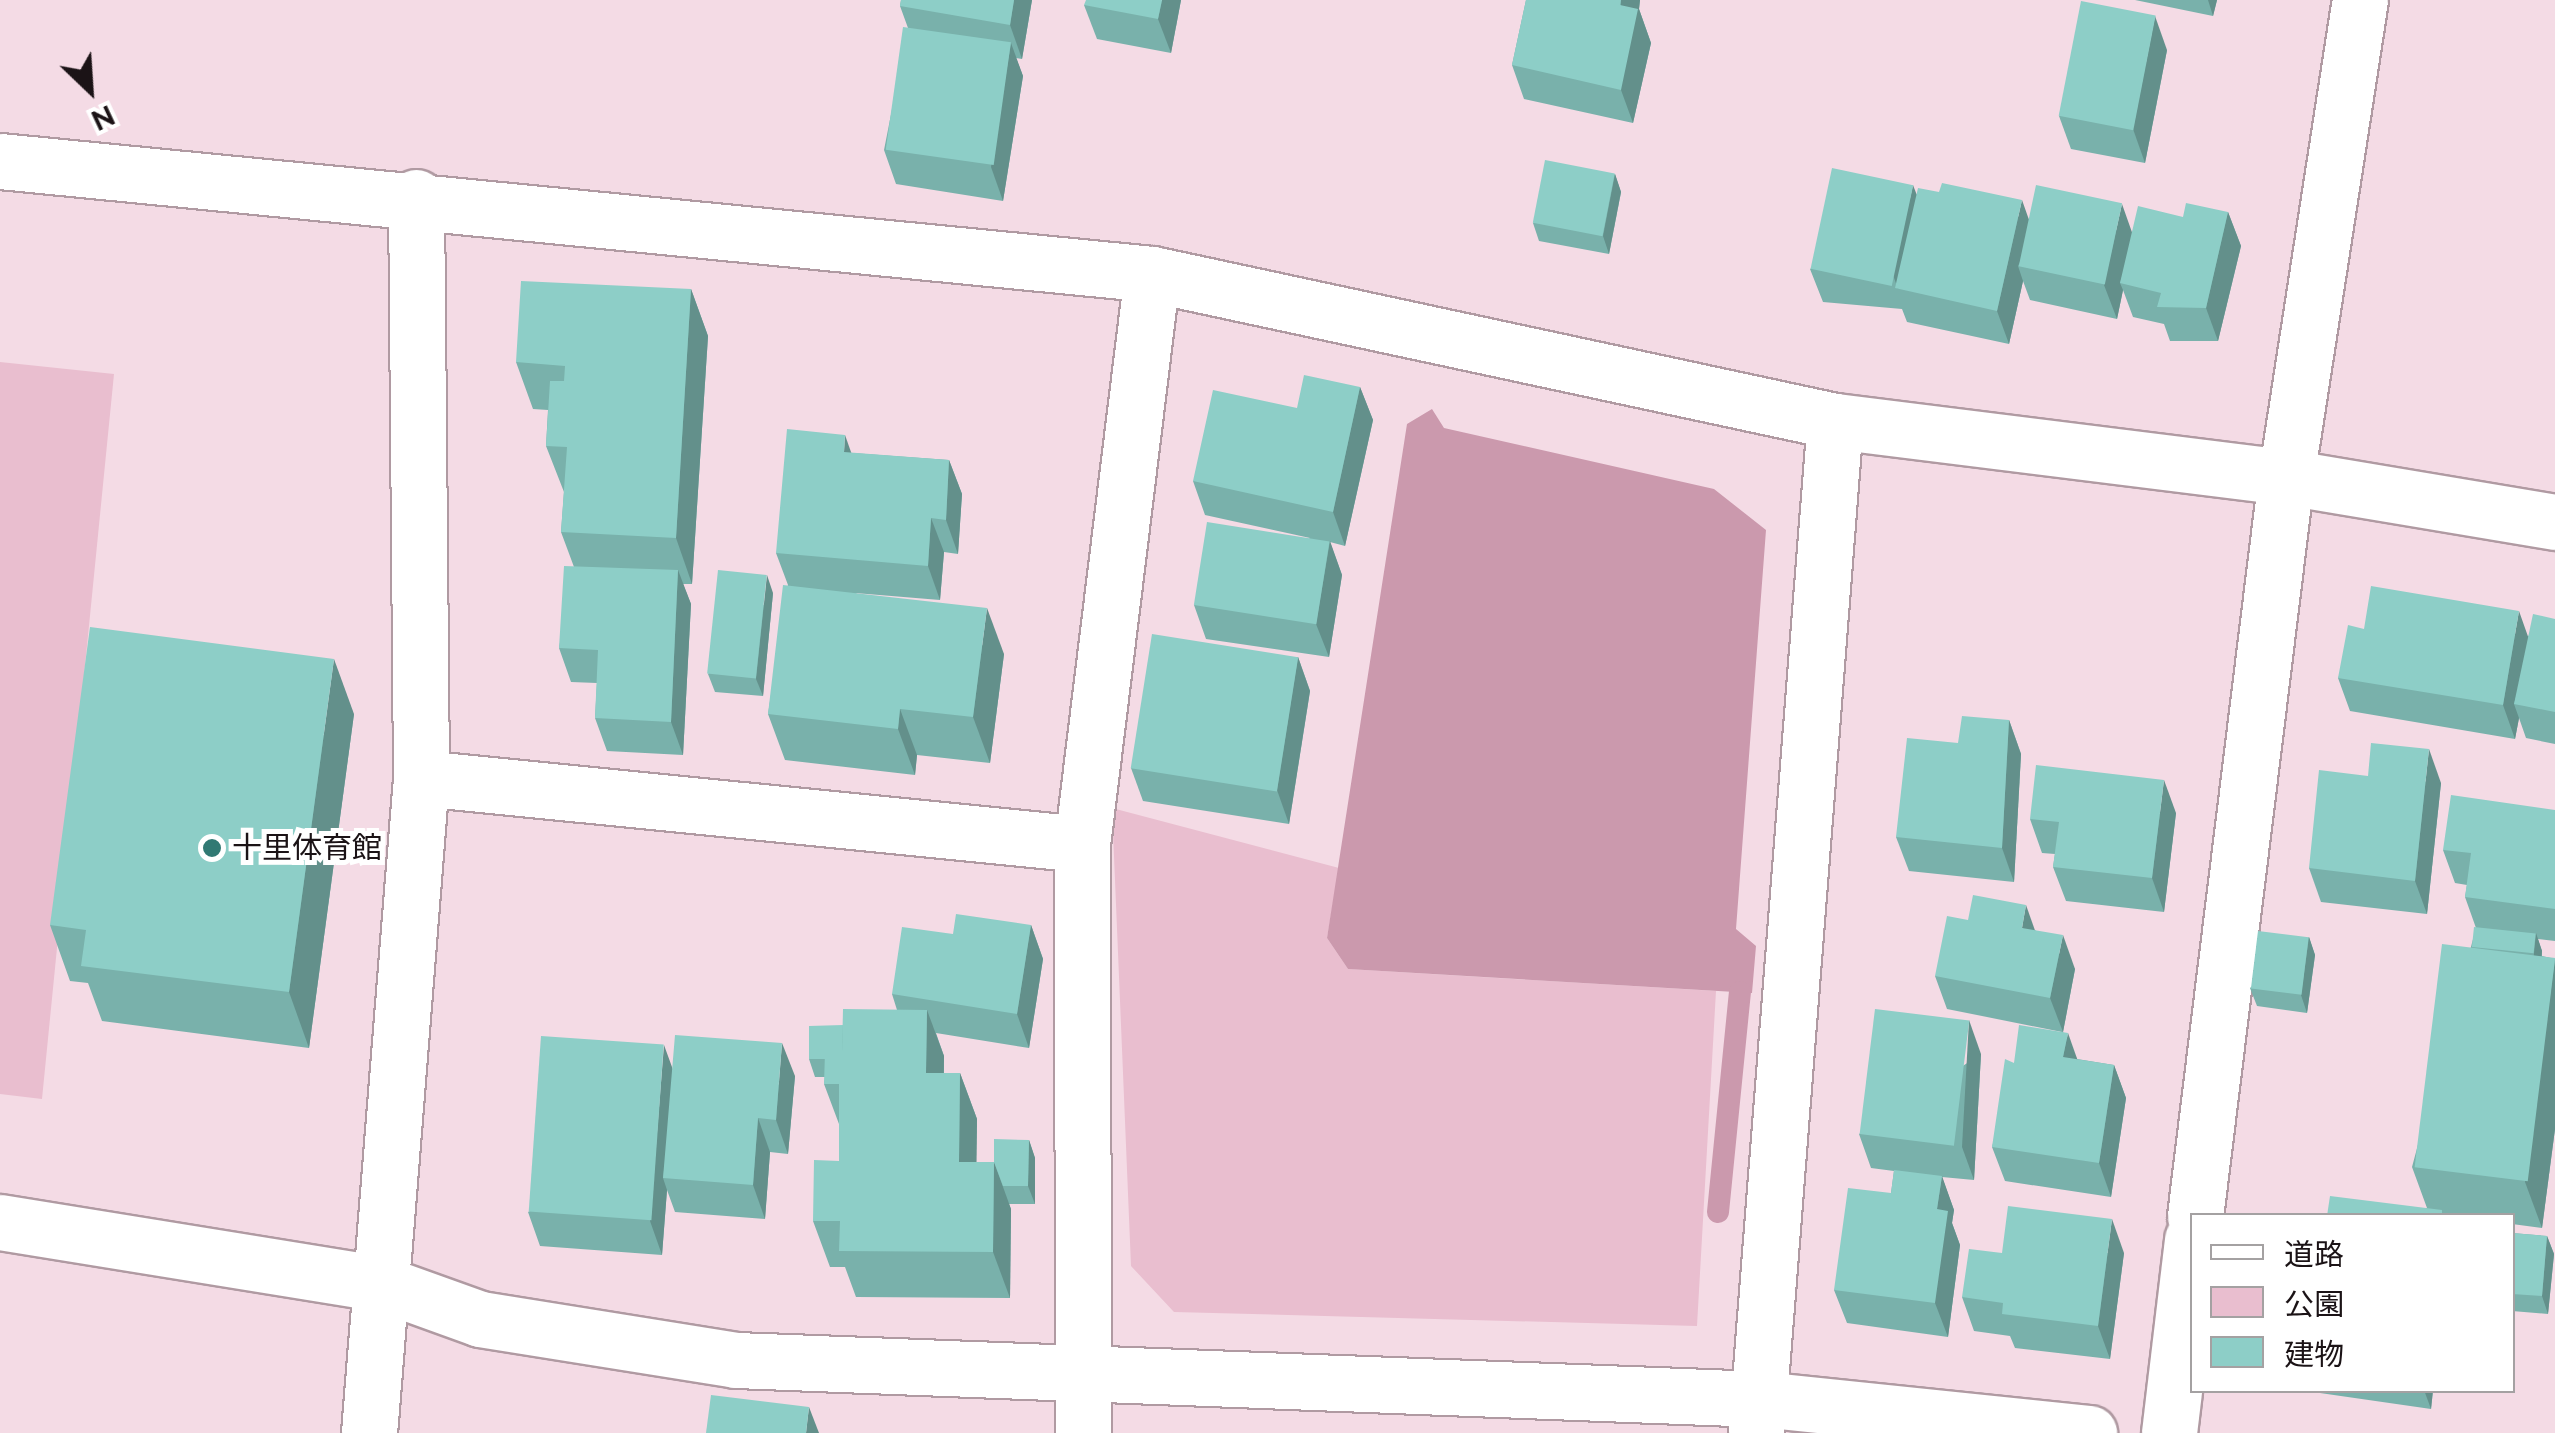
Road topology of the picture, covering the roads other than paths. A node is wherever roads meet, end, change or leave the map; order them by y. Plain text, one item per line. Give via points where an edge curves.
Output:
1 (2360, 0) edge
2 (0, 161) edge
3 (416, 197) junction
4 (1152, 274) junction
5 (1835, 421) junction
6 (2286, 477) junction
7 (2555, 522) edge
8 (421, 778) junction
9 (1082, 844) junction
10 (2195, 1213) edge
11 (0, 1222) edge
12 (2190, 1255) edge
13 (383, 1284) junction
14 (1090, 1375) junction
15 (1758, 1416) edge
16 (370, 1433) edge
17 (1083, 1433) edge
18 (2089, 1433) edge
19 (2168, 1433) edge

1 - 6 street
2 - 3 street
3 - 4 street
3 - 8 street
4 - 5 street
4 - 9 street
5 - 6 street
5 - 15 street
6 - 7 street
6 - 10 street
8 - 9 street
8 - 13 street
9 - 14 street
11 - 13 street
12 - 19 street
13 - 14 street via 480,1319 736,1360
13 - 16 street
14 - 15 street
14 - 17 street
15 - 18 street

